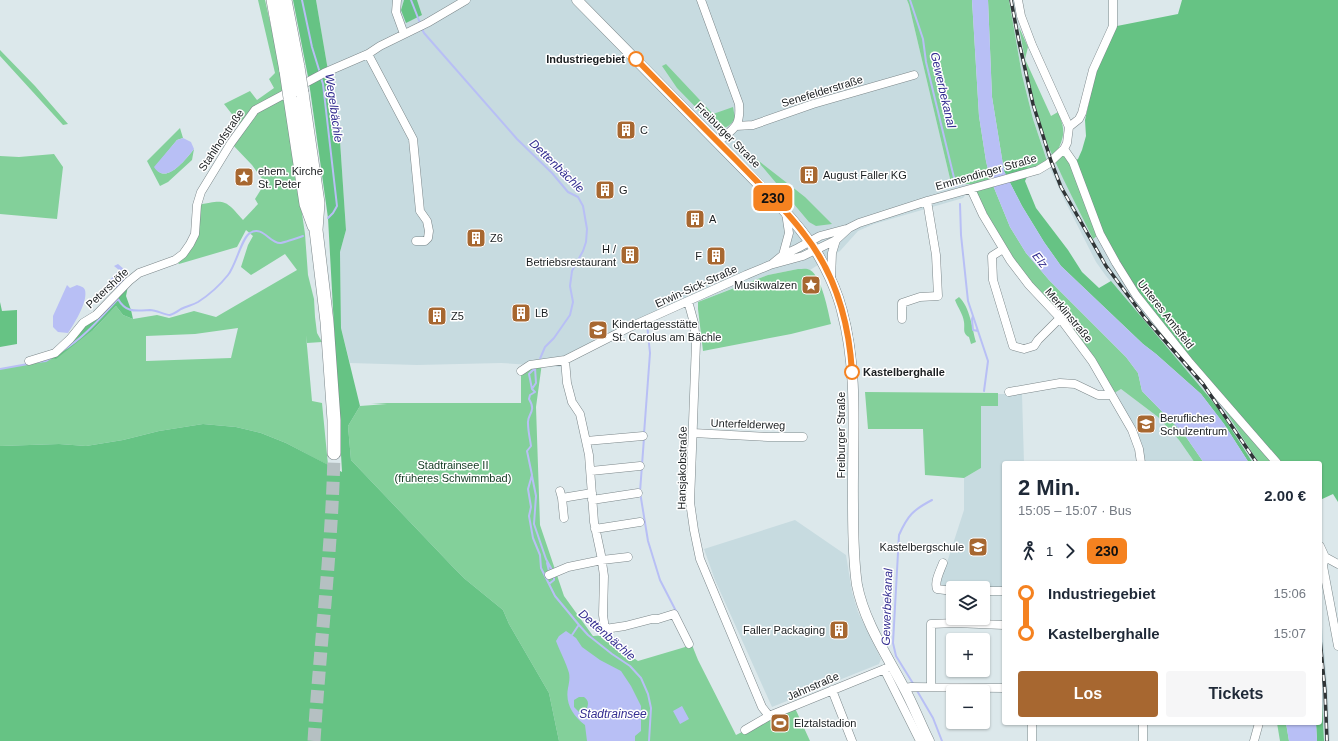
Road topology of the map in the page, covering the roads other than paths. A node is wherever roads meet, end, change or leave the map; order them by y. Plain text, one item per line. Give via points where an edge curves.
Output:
1 (273, 0) edge
2 (285, 0) edge
3 (397, 0) edge
4 (466, 0) edge
5 (577, 0) edge
6 (701, 0) edge
7 (1018, 0) edge
8 (1113, 0) edge
9 (404, 34) junction
10 (368, 54) junction
11 (292, 69) junction
12 (914, 75) dead end
13 (736, 126) junction
14 (1069, 127) junction
15 (718, 142) junction
16 (1064, 149) junction
17 (975, 187) junction
18 (927, 201) junction
19 (197, 205) joint
20 (786, 213) junction
21 (849, 228) junction
22 (836, 240) junction
23 (416, 241) dead end
24 (810, 242) junction
25 (1004, 249) junction
26 (816, 251) junction
27 (783, 255) junction
28 (770, 265) junction
29 (831, 280) junction
30 (688, 301) junction
31 (1060, 318) junction
32 (902, 319) dead end
33 (565, 360) junction
34 (29, 361) dead end
35 (521, 371) dead end
36 (1009, 392) dead end
37 (1111, 395) junction
38 (693, 433) junction
39 (643, 436) dead end
40 (803, 437) dead end
41 (586, 441) junction
42 (334, 453) tunnel mouth
43 (1141, 461) edge
44 (1275, 461) edge
45 (640, 466) dead end
46 (591, 471) junction
47 (638, 493) dead end
48 (592, 497) junction
49 (564, 518) dead end
50 (640, 522) dead end
51 (595, 529) junction
52 (1322, 550) edge
53 (628, 557) dead end
54 (1325, 557) junction
55 (602, 560) junction
56 (943, 563) dead end
57 (1338, 564) edge
58 (549, 575) dead end
59 (946, 591) edge
60 (990, 591) edge
61 (1002, 591) edge
62 (1002, 625) edge
63 (689, 644) dead end
64 (1338, 646) edge
65 (888, 668) junction
66 (907, 687) junction
67 (927, 687) junction
68 (1002, 688) edge
69 (832, 690) junction
70 (769, 716) junction
71 (1032, 725) edge
72 (1143, 725) edge
73 (1258, 725) edge
74 (745, 730) dead end
75 (852, 741) edge
76 (920, 741) edge
77 (929, 741) edge
78 (1032, 741) edge
79 (1143, 741) edge
80 (1254, 741) edge

1 - 11 highway
2 - 11 highway
3 - 9 street via 396,12
4 - 9 street, Stahlhofstraße
5 - 15 street, Freiburger Straße
6 - 13 street via 739,104 740,119
7 - 14 street via 1032,45
8 - 14 street via 1113,26 1093,70 1082,113
9 - 10 street, Stahlhofstraße
10 - 19 street, Stahlhofstraße via 324,73 255,110 201,192
10 - 23 street via 413,139 420,211 427,221 429,231 425,241
11 - 42 highway, bridge via 318,203 316,230 327,322
12 - 13 street, Senefelderstraße via 813,104 753,125
13 - 15 street
14 - 16 street
15 - 20 street, Freiburger Straße
16 - 17 street, Emmendinger Straße via 1038,170
16 - 44 street, Unteres Amtsfeld via 1073,162 1100,234 1136,295 1190,363
17 - 18 street, Emmendinger Straße
17 - 25 street, Merklinstraße via 983,215
18 - 21 street, Emmendinger Straße via 859,222
18 - 32 street via 936,255 938,296 920,297 902,303
19 - 34 street, Petershöfe via 195,234 183,254 175,260 139,273 96,315 83,323 55,353
20 - 24 street, Freiburger Straße
20 - 27 street via 789,233
21 - 22 street, Emmendinger Straße
21 - 24 street, Emmendinger Straße via 820,236
22 - 26 street, Emmendinger Straße
22 - 29 street via 832,253
24 - 26 street, Freiburger Straße
24 - 27 street, Erwin-Sick-Straße
25 - 31 street, Merklinstraße via 1029,285
25 - 31 street via 992,256 993,280 1013,346 1024,349 1034,346
26 - 28 street, Erwin-Sick-Straße
26 - 29 street, Freiburger Straße
27 - 28 street, Erwin-Sick-Straße
28 - 30 street, Erwin-Sick-Straße
29 - 65 street, Freiburger Straße via 842,310 851,360 857,585
30 - 33 street, Erwin-Sick-Straße
30 - 38 street, Hansjakobstraße via 696,343
31 - 37 street, Merklinstraße via 1092,361
33 - 35 street, Erwin-Sick-Straße via 530,365
33 - 41 street via 567,383 572,402 580,414
36 - 37 street via 1060,383 1074,384 1098,395
37 - 43 street, Merklinstraße via 1132,430
38 - 40 street, Unterfelderweg
38 - 70 street, Hansjakobstraße via 690,502 700,559 762,707
39 - 41 street
41 - 46 street
45 - 46 street
46 - 48 street
47 - 48 street
48 - 49 street via 561,495
48 - 51 street
50 - 51 street
51 - 55 street
52 - 54 street
53 - 55 street
54 - 57 street
54 - 64 street via 1323,566
55 - 58 street via 568,567
55 - 63 street via 605,629 674,614
56 - 59 street via 936,587
60 - 61 street
62 - 67 street via 931,624
65 - 66 street, Freiburger Straße
65 - 69 street, Jahnstraße
65 - 76 street, Freiburger Straße
66 - 67 street
66 - 77 street, Freiburger Straße
67 - 68 street
69 - 70 street, Jahnstraße
69 - 75 street
70 - 74 street, Jahnstraße
71 - 78 street
72 - 79 street
73 - 80 street

